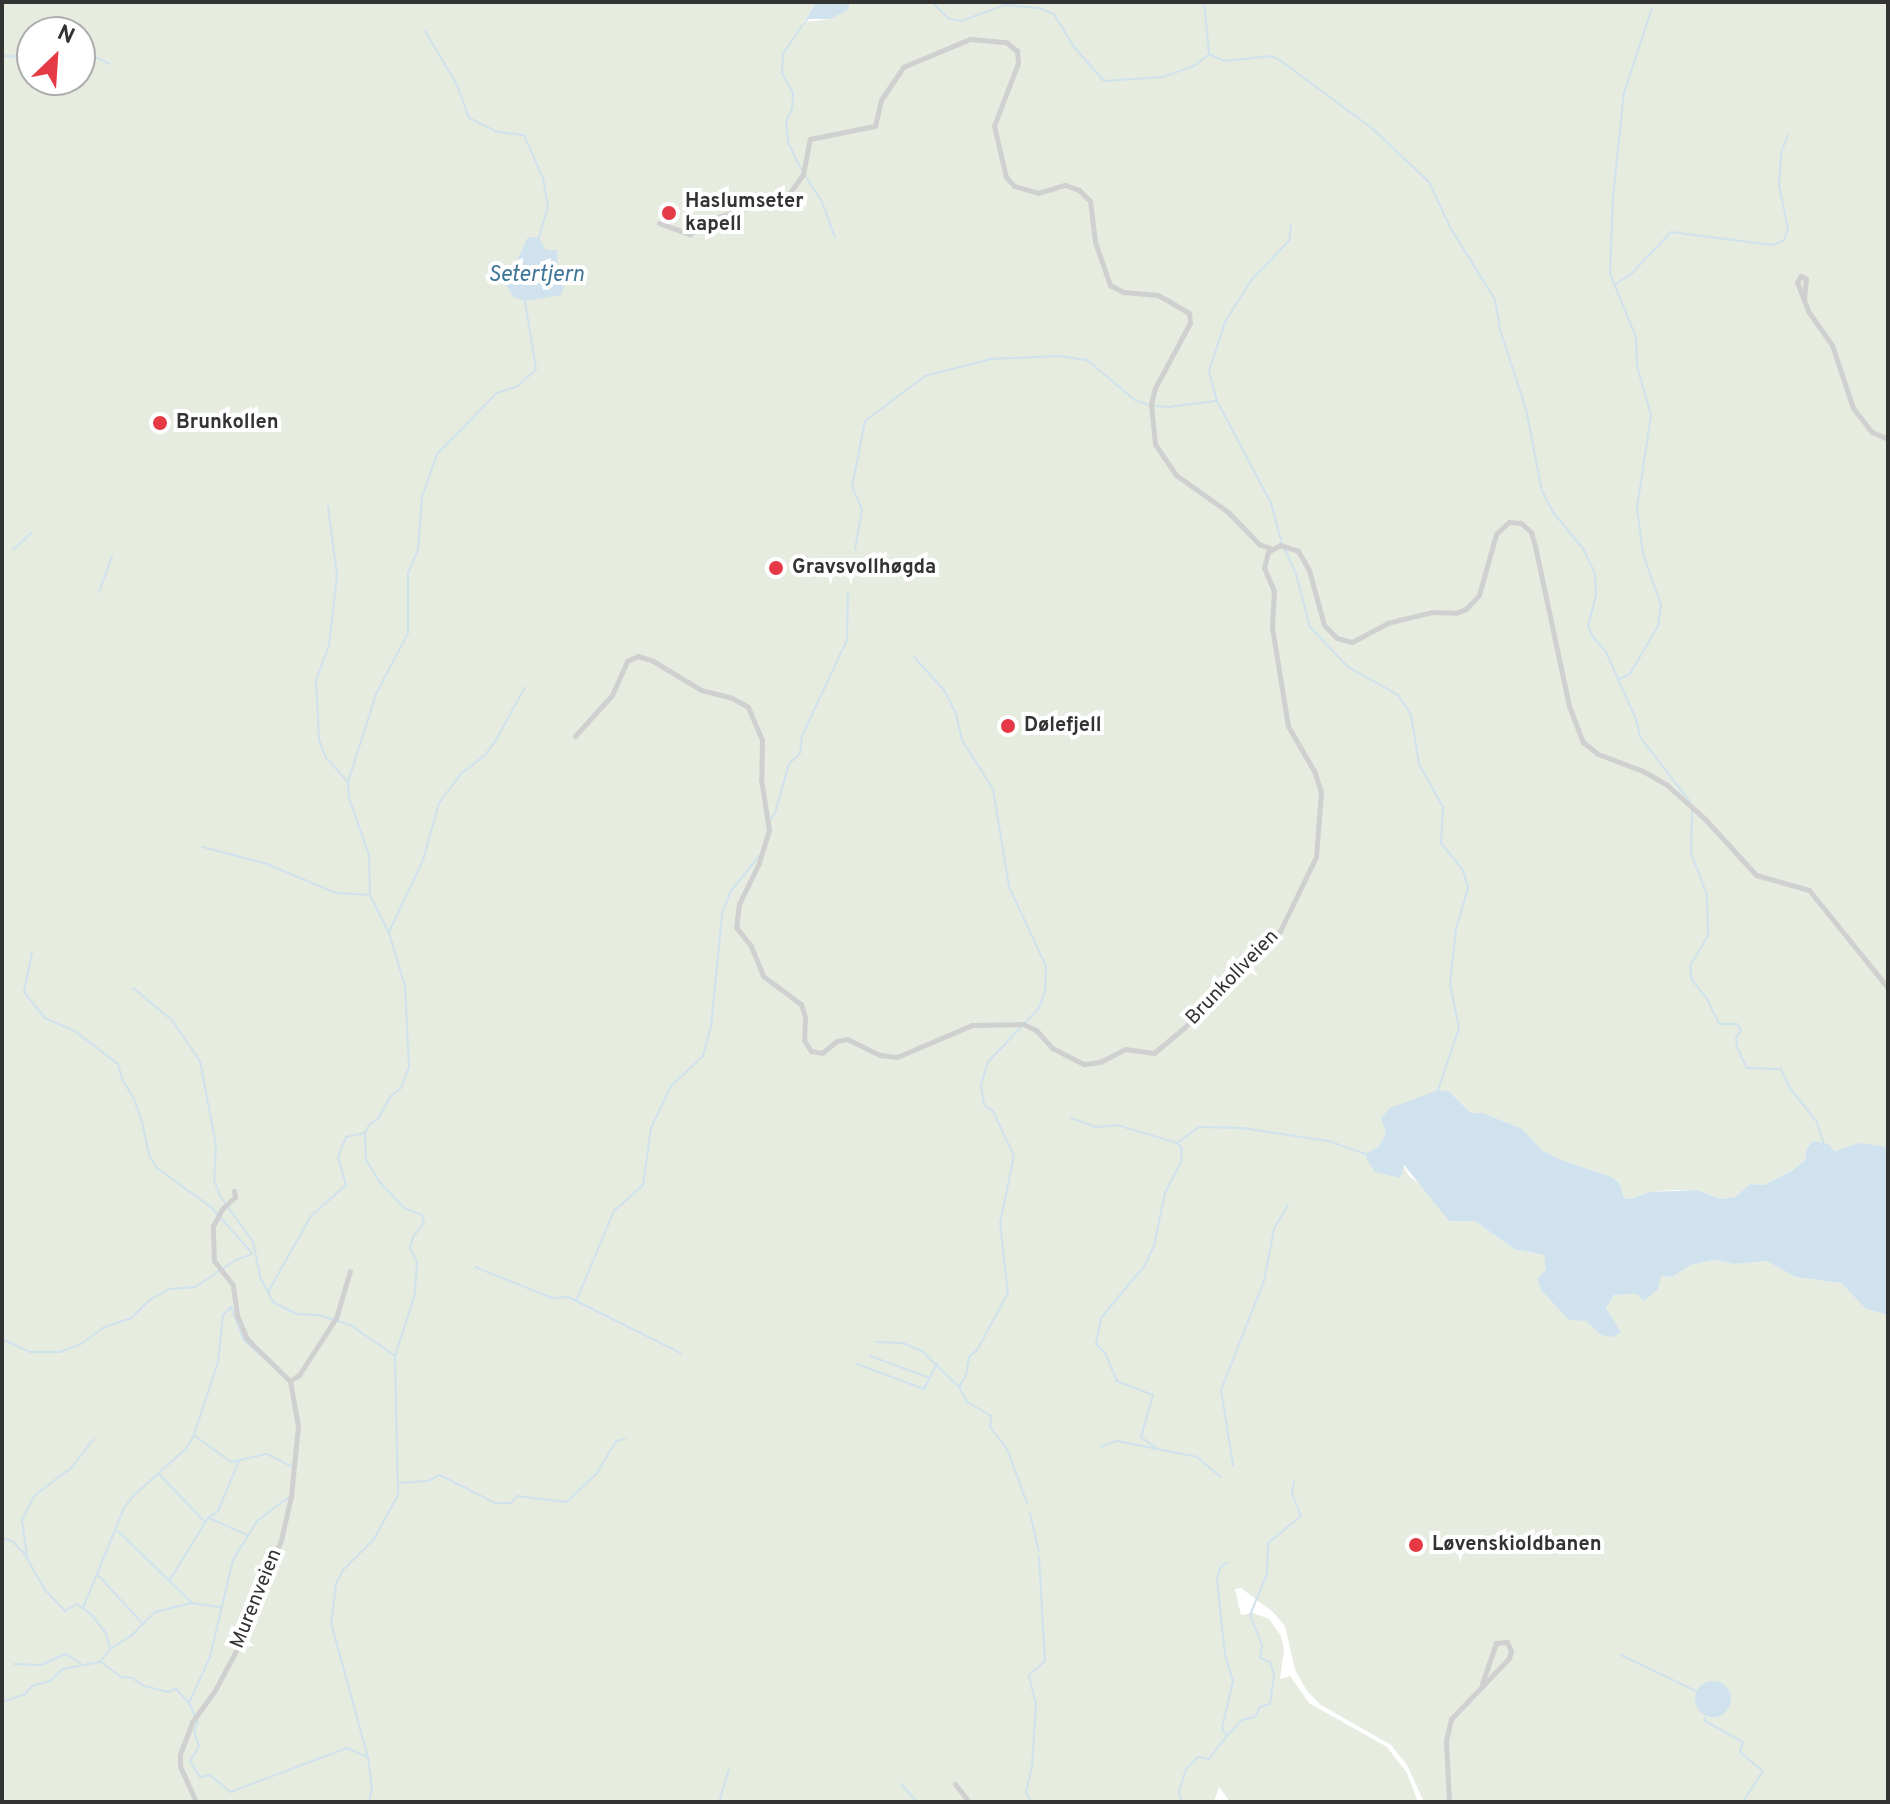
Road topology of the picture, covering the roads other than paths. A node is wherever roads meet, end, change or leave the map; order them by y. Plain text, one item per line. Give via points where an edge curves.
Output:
1 (659, 223) dead end
2 (1804, 300) dead end
3 (1888, 439) edge
4 (1272, 549) junction
5 (575, 736) dead end
6 (1888, 988) edge
7 (234, 1191) dead end
8 (350, 1271) dead end
9 (290, 1381) junction
10 (1482, 1684) junction
11 (955, 1784) dead end
12 (196, 1802) edge
13 (969, 1802) edge
14 (1449, 1802) edge

1 - 4 street via 690,234 715,218 788,195 803,174 810,139 875,126 881,100 903,67 970,39 1006,42 1017,51 1018,63 994,126 1006,177 1023,190 1046,192 1065,185 1079,190 1090,201 1095,242 1110,285 1123,292 1158,295 1189,313 1190,323 1155,388 1155,444 1176,475
2 - 3 street via 1832,345 1853,408 1872,432
4 - 5 street, Brunkollveien via 1264,568 1274,591 1272,627 1288,726 1321,792 1316,857 1280,931 1154,1053 1125,1049 1084,1064 1023,1024 972,1025 897,1057 847,1039 822,1053 811,1051 804,1040 801,1004 763,976 736,927 739,904 769,830 761,779 762,740 748,707 701,690 638,656 627,661 612,695
4 - 6 street via 1280,545 1298,551 1309,570 1324,625 1337,638 1352,642 1387,623 1466,609 1479,595 1500,527 1515,522 1526,526 1535,546 1569,706 1583,742 1667,785 1756,875 1809,890
7 - 9 street via 213,1226 214,1261 233,1285 247,1339
8 - 9 street via 336,1318
9 - 12 street, Murenveien via 298,1426 288,1516 237,1649 184,1741 180,1766
10 - 10 street via 1510,1656 1507,1642 1496,1643
10 - 14 street via 1456,1710 1448,1727
11 - 13 street

